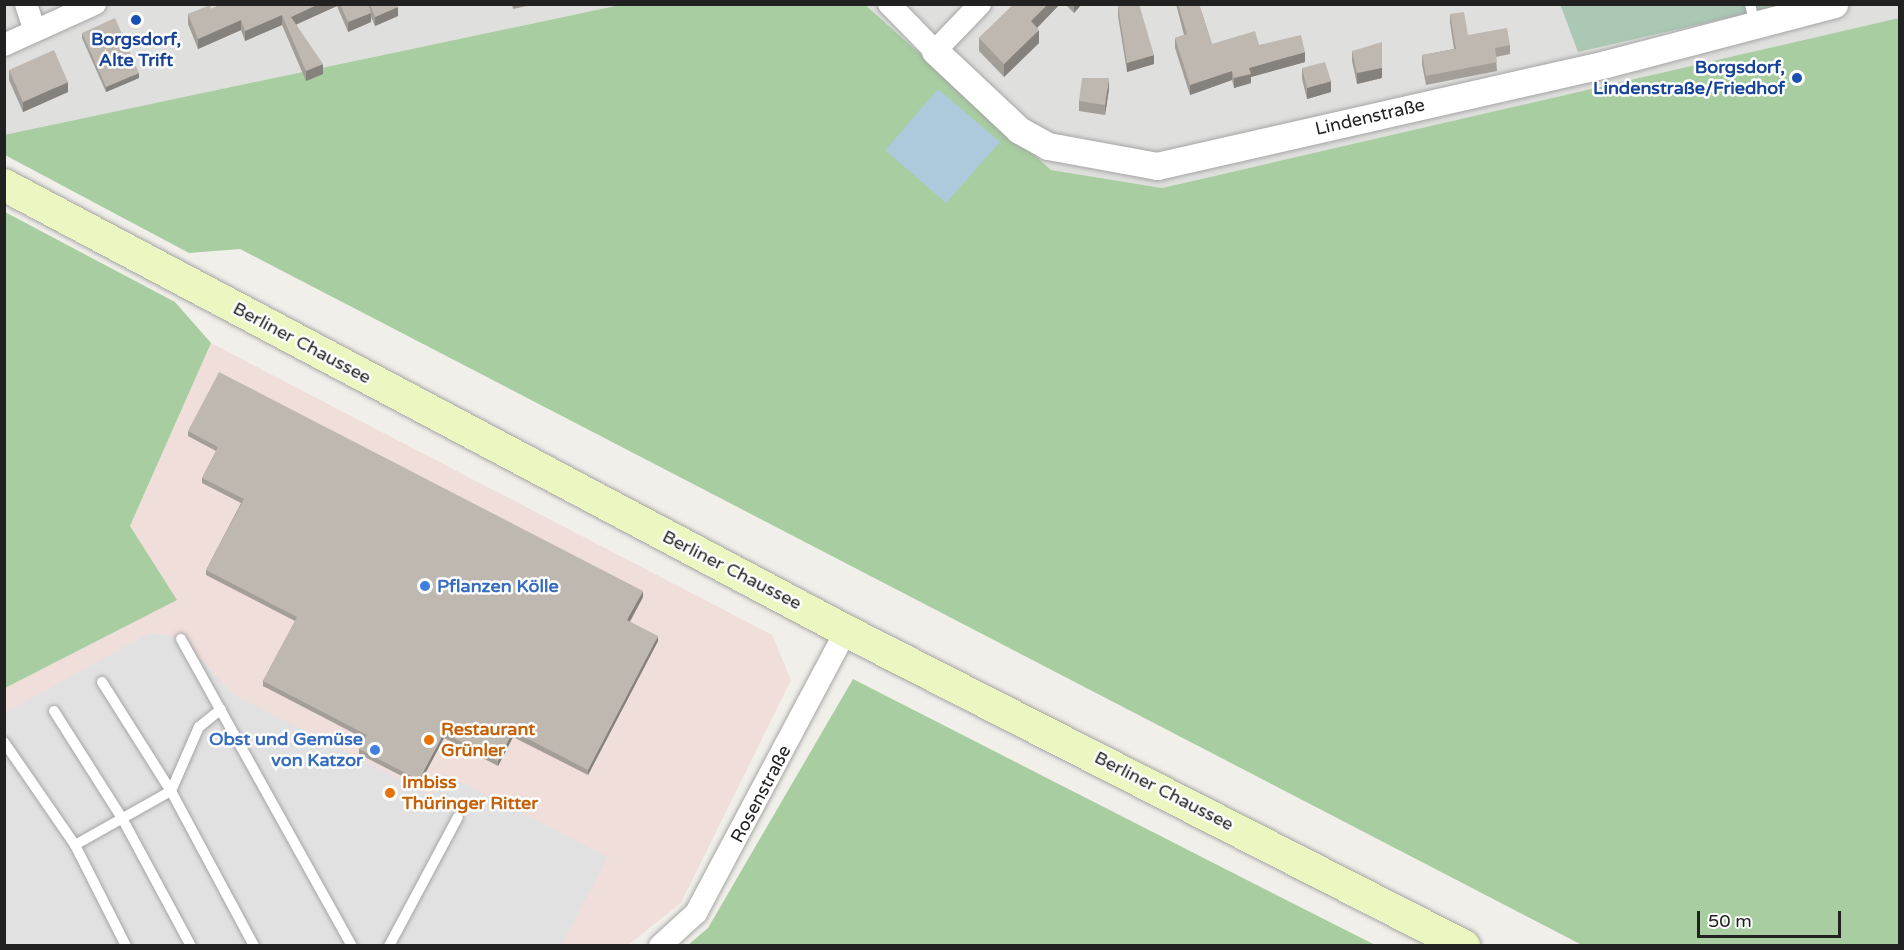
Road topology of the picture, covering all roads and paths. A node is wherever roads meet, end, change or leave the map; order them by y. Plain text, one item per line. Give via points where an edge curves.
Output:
1 (26, 4) edge
2 (95, 4) edge
3 (889, 4) edge
4 (980, 4) edge
5 (1834, 4) edge
6 (1752, 15) edge
7 (35, 31) junction
8 (4, 45) edge
9 (935, 51) junction
10 (4, 185) edge
11 (846, 631) junction
12 (181, 639) dead end
13 (102, 682) dead end
14 (220, 709) junction
15 (54, 711) dead end
16 (4, 742) edge
17 (171, 791) junction
18 (458, 817) dead end
19 (122, 818) junction
20 (75, 845) junction
21 (126, 945) edge
22 (190, 945) edge
23 (254, 945) edge
24 (352, 945) edge
25 (389, 945) edge
26 (660, 945) edge
27 (1464, 945) edge

1 - 7 street
2 - 7 street
3 - 9 street
4 - 9 street
5 - 6 street, Lindenstraße
6 - 9 street, Lindenstraße via 1157,166 1048,146 1019,130
7 - 8 street
10 - 11 main road, Berliner Chaussee
11 - 26 street, Rosenstraße via 701,904
11 - 27 main road, Berliner Chaussee
12 - 14 lane
13 - 17 lane
14 - 17 lane via 199,727
14 - 24 lane
15 - 19 lane
16 - 20 lane
17 - 19 lane
17 - 23 lane
18 - 25 lane
19 - 20 lane
19 - 22 lane
20 - 21 lane

